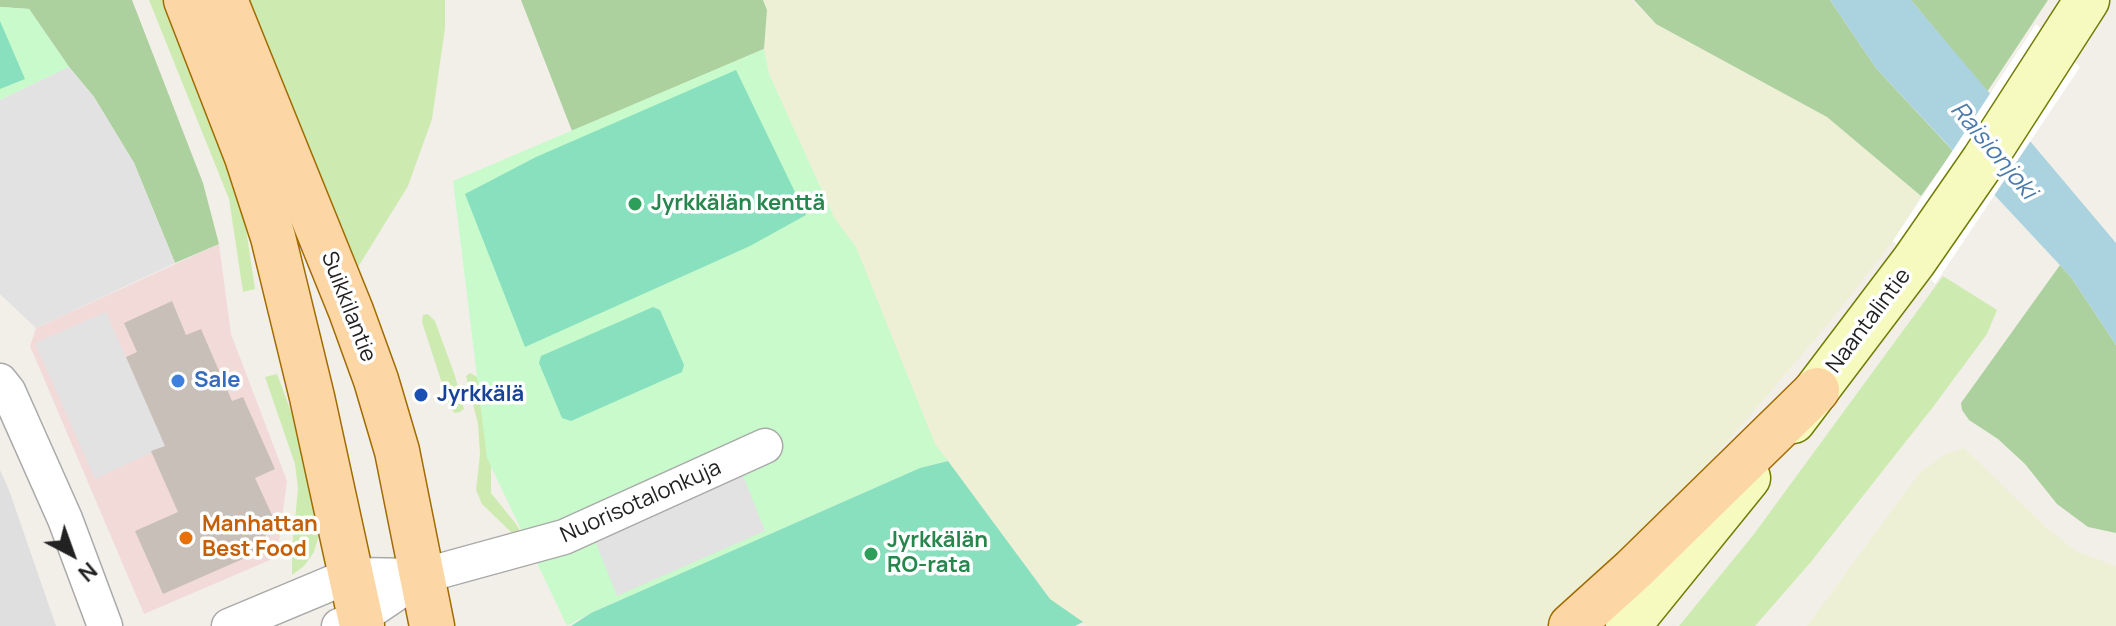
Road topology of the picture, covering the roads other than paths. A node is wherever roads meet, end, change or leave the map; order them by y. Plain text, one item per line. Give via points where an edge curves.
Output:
1 (186, 0) edge
2 (225, 0) edge
3 (2087, 0) edge
4 (0, 381) edge
5 (1817, 390) junction
6 (765, 446) dead end
7 (351, 575) junction
8 (422, 576) junction
9 (354, 623) edge
10 (105, 626) edge
11 (229, 626) edge
12 (432, 626) edge
13 (1571, 626) edge
14 (1628, 626) edge

1 - 7 main road via 273,237
2 - 8 main road, Suikkilantie via 376,380 397,451
3 - 5 main road, Naantalintie via 1984,160
4 - 10 street via 65,519
5 - 13 main road
5 - 14 main road, Naantalintie
6 - 8 street, Nuorisotalonkuja via 564,537
7 - 8 street
7 - 9 main road
7 - 11 street
8 - 9 street
8 - 12 main road, Suikkilantie

